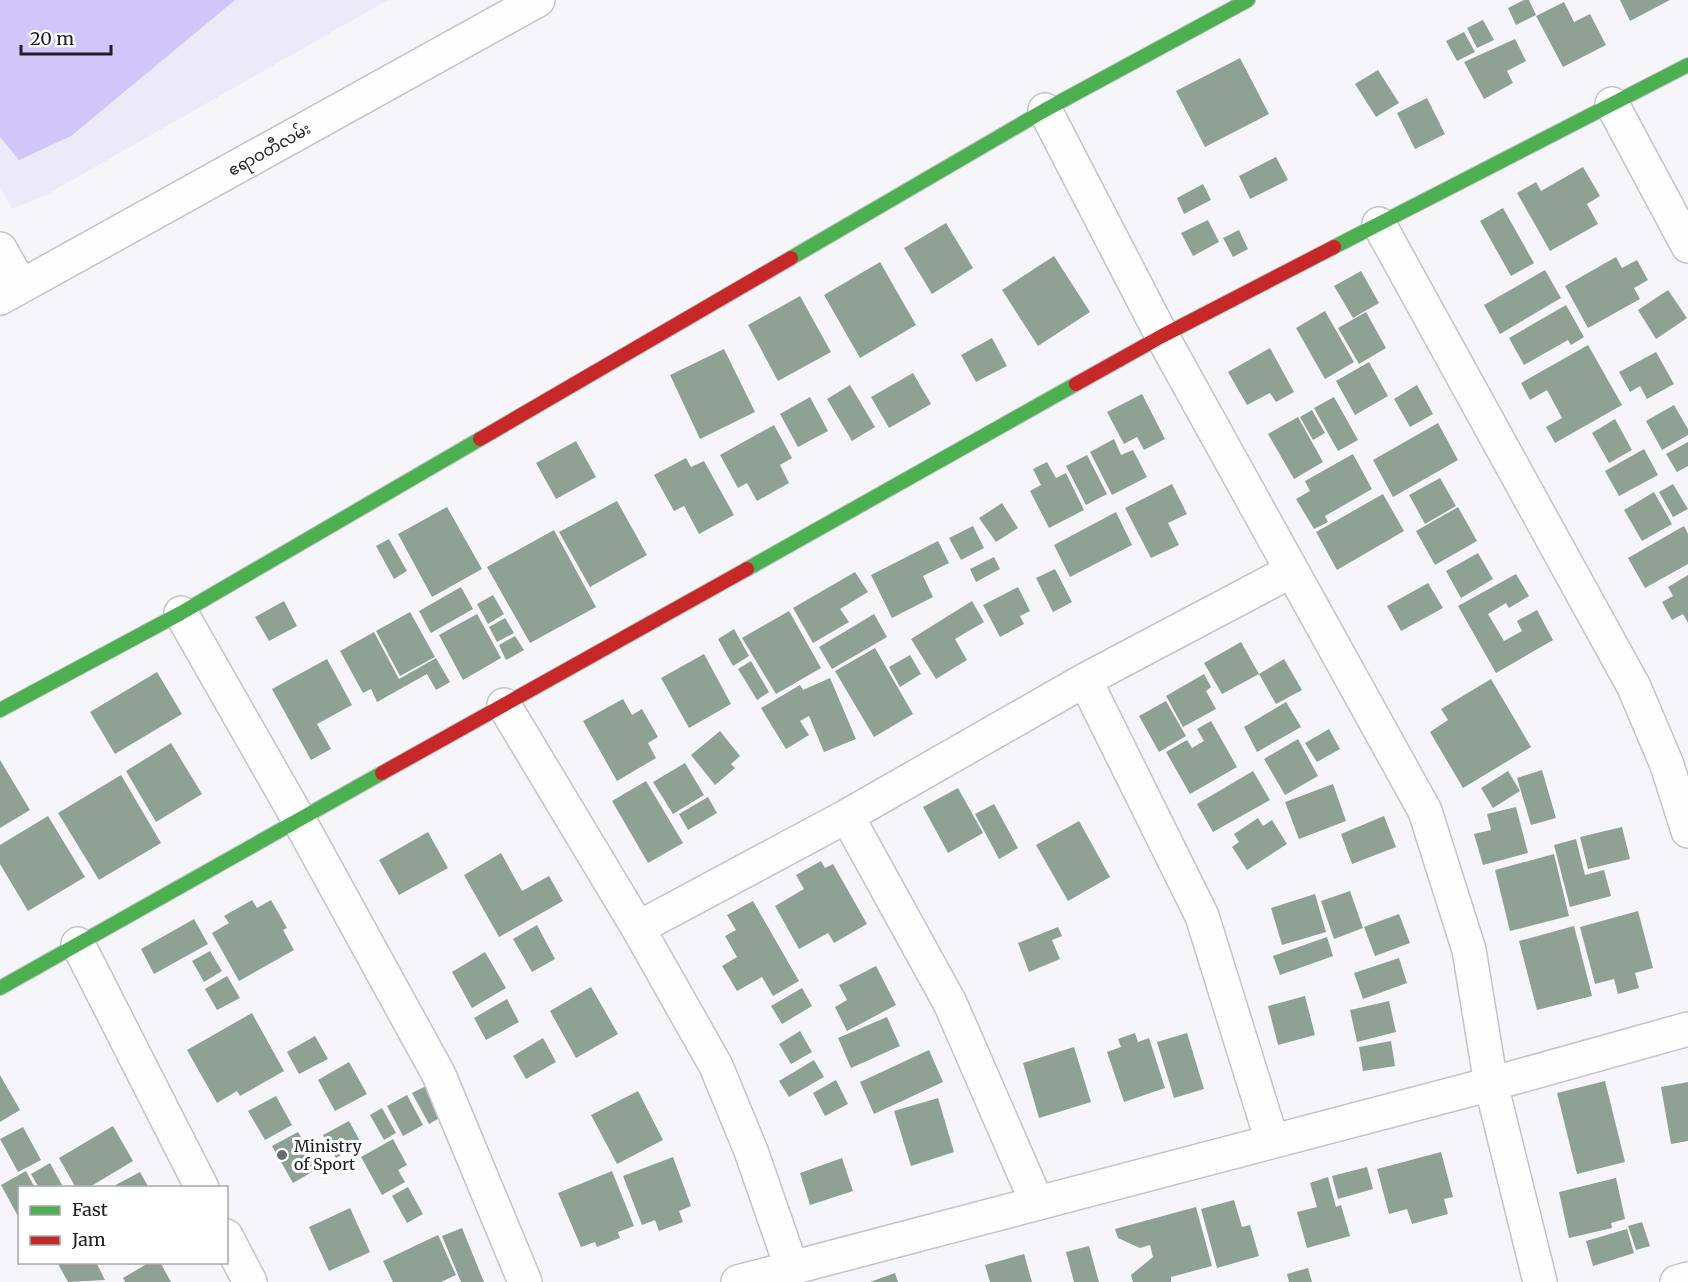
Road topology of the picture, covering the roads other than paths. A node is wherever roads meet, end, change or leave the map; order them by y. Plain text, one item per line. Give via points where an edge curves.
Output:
1 (538, 0) edge
2 (1248, 0) edge
3 (1688, 65) edge
4 (1612, 104) junction
5 (1045, 110) junction
6 (1378, 224) junction
7 (1688, 246) edge
8 (0, 249) edge
9 (11, 292) edge
10 (1162, 336) junction
11 (1291, 572) junction
12 (181, 613) junction
13 (1085, 680) junction
14 (504, 705) junction
15 (0, 710) edge
16 (847, 816) junction
17 (299, 820) junction
18 (1688, 831) edge
19 (638, 928) junction
20 (78, 944) junction
21 (0, 988) edge
22 (1688, 1029) edge
23 (1491, 1084) junction
24 (1272, 1142) junction
25 (201, 1186) edge
26 (1038, 1203) junction
27 (228, 1240) edge
28 (791, 1266) junction
29 (1688, 1279) edge
30 (250, 1282) edge
31 (525, 1282) edge
32 (738, 1282) edge
33 (1540, 1282) edge
34 (1677, 1282) edge

1 - 9 street, ဧရာဝတီလမ်း
2 - 5 street
3 - 4 street
4 - 6 street
4 - 7 street
5 - 10 street
5 - 12 street
6 - 10 street
6 - 18 street via 1634,687 1667,765
8 - 9 street
10 - 11 street
10 - 14 street
11 - 13 street
11 - 23 street via 1425,810 1469,950
12 - 15 street
12 - 17 street
13 - 16 street
13 - 24 street via 1202,916
14 - 17 street
14 - 19 street
16 - 19 street
16 - 26 street via 950,1003
17 - 20 street
17 - 31 street via 439,1075
19 - 28 street via 716,1066
20 - 21 street
20 - 25 street
22 - 23 street
23 - 24 street
23 - 33 street
24 - 26 street
26 - 28 street
27 - 30 street
28 - 32 street
29 - 34 street

